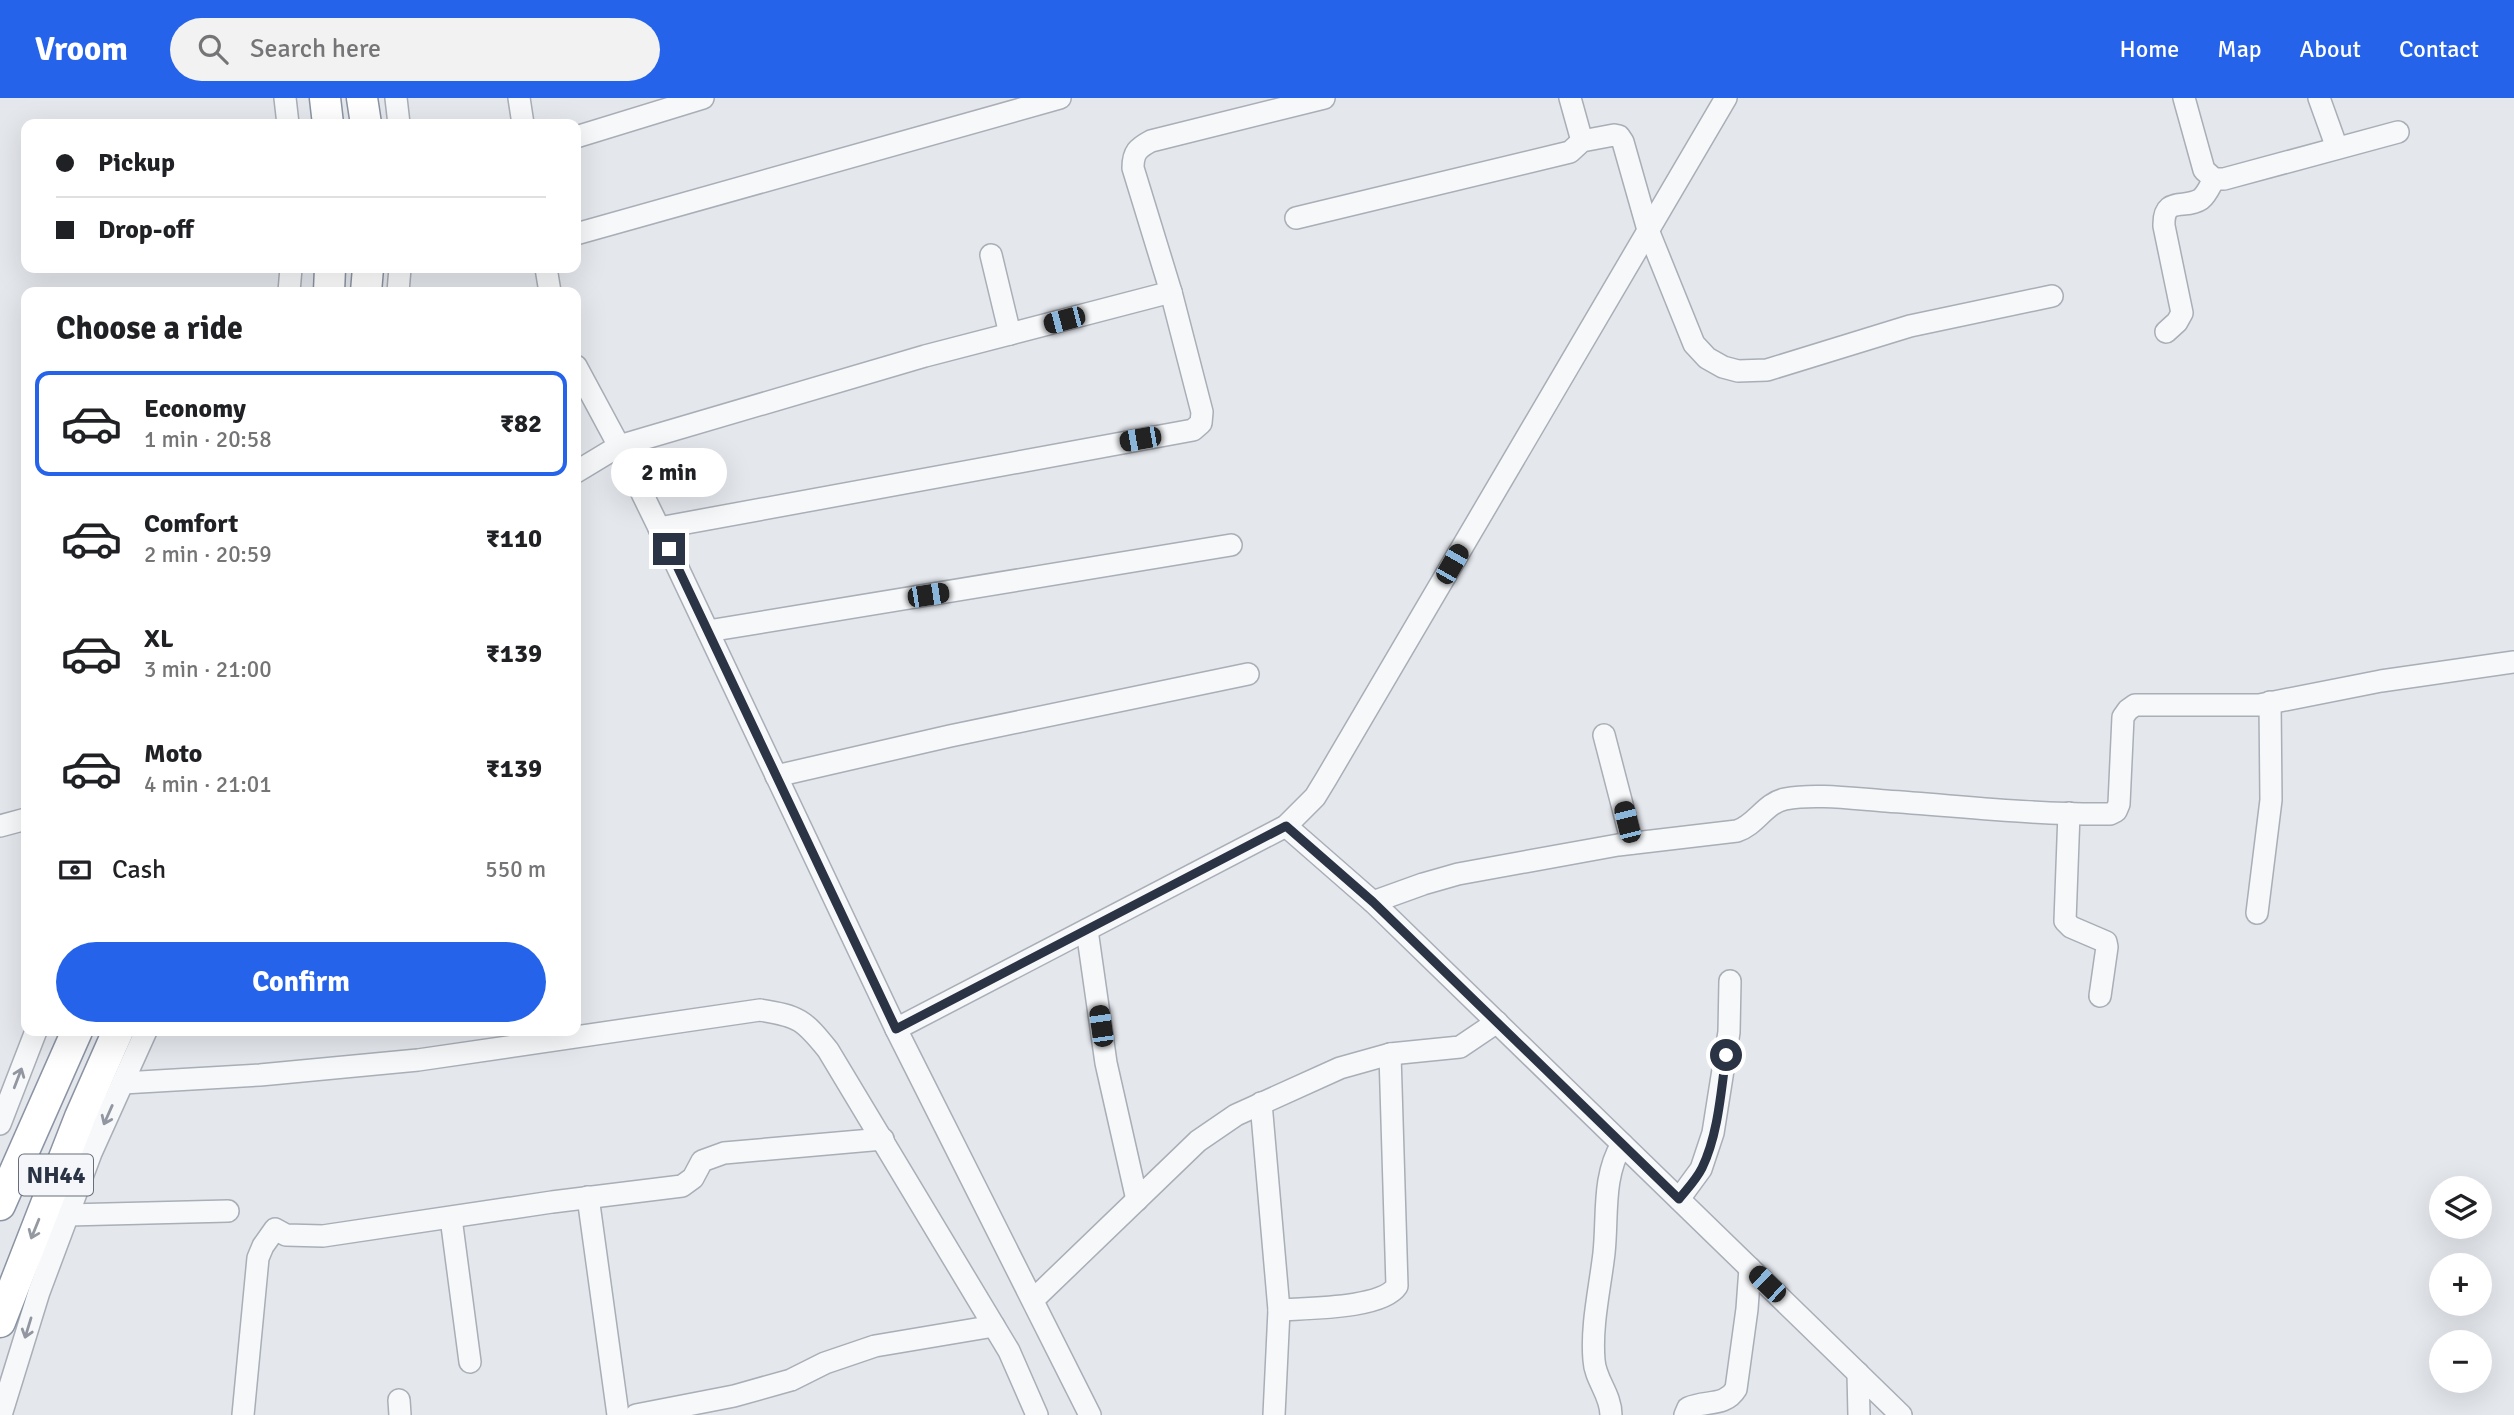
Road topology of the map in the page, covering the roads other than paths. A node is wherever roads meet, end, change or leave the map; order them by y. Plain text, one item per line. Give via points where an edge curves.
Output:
1 (285, 98) edge
2 (325, 98) edge
3 (362, 98) edge
4 (396, 98) edge
5 (519, 98) edge
6 (703, 98) edge
7 (1060, 98) edge
8 (1324, 98) edge
9 (1570, 98) edge
10 (1726, 98) edge
11 (2184, 98) edge
12 (2319, 98) edge
13 (1260, 105) edge
14 (287, 119) edge
15 (327, 119) edge
16 (365, 119) edge
17 (398, 119) edge
18 (522, 119) edge
19 (2398, 132) dead end
20 (581, 135) edge
21 (1582, 141) junction
22 (2337, 149) junction
23 (2214, 179) junction
24 (1296, 218) dead end
25 (1648, 230) junction
26 (581, 233) edge
27 (991, 255) dead end
28 (1171, 292) junction
29 (2052, 296) dead end
30 (2166, 332) dead end
31 (1010, 334) junction
32 (581, 377) edge
33 (613, 450) junction
34 (581, 469) edge
35 (659, 528) junction
36 (1231, 545) dead end
37 (708, 631) junction
38 (2514, 662) edge
39 (1248, 674) dead end
40 (2270, 702) junction
41 (1604, 735) dead end
42 (776, 776) junction
43 (2069, 813) junction
44 (21, 820) edge
45 (0, 826) edge
46 (1286, 826) junction
47 (1632, 843) junction
48 (1373, 902) junction
49 (2257, 913) dead end
50 (1087, 930) junction
51 (1730, 981) dead end
52 (2100, 996) dead end
53 (1497, 1022) junction
54 (896, 1029) junction
55 (34, 1036) edge
56 (75, 1036) edge
57 (116, 1036) edge
58 (144, 1036) edge
59 (1390, 1054) junction
60 (123, 1083) junction
61 (1261, 1103) junction
62 (0, 1125) edge
63 (883, 1139) junction
64 (1622, 1144) junction
65 (588, 1197) junction
66 (1679, 1199) junction
67 (1137, 1200) junction
68 (0, 1205) edge
69 (228, 1211) dead end
70 (68, 1215) junction
71 (451, 1218) junction
72 (1750, 1268) junction
73 (1033, 1300) junction
74 (1279, 1310) junction
75 (0, 1322) edge
76 (994, 1326) junction
77 (470, 1362) dead end
78 (1858, 1373) junction
79 (651, 1414) edge
80 (1, 1415) edge
81 (243, 1415) edge
82 (618, 1415) edge
83 (1037, 1415) edge
84 (1090, 1415) edge
85 (1274, 1415) edge
86 (1611, 1415) edge
87 (1685, 1415) edge
88 (1859, 1415) edge
89 (1901, 1415) edge

1 - 14 street
2 - 15 highway
3 - 16 highway
4 - 17 street
5 - 18 street
6 - 20 street
7 - 26 street
8 - 13 street
9 - 21 street
10 - 25 street
11 - 23 street via 2204,170
12 - 22 street
13 - 28 street via 1151,141 1133,156
19 - 22 street
21 - 24 street via 1570,152
21 - 25 street via 1619,136
22 - 23 street
23 - 30 street via 2201,199 2174,205 2165,214 2182,313
25 - 29 street via 1693,344 1707,358 1738,371 1767,370 1910,326
25 - 46 street via 1326,779
27 - 31 street
28 - 31 street
28 - 35 street via 1202,412 1201,424 1193,429
31 - 33 street
32 - 33 street
33 - 34 street
33 - 35 street
35 - 37 street
36 - 37 street
37 - 42 street
38 - 40 street
39 - 42 street
40 - 43 street via 2135,705 2127,709 2116,811
40 - 49 street via 2272,800
41 - 47 street
42 - 54 street
43 - 47 street via 1795,798 1773,804 1737,831
43 - 52 street via 2065,921 2106,942
44 - 45 street
46 - 48 street
46 - 50 street
47 - 48 street via 1458,874
48 - 53 street
50 - 54 street
50 - 67 street via 1106,1063
51 - 66 street via 1729,1032 1713,1133 1701,1169
53 - 59 street via 1460,1046
53 - 64 street
54 - 73 street
62 -> 55 street
56 - 68 highway, NH44
57 -> 75 highway, NH44
58 - 60 street
59 - 61 street via 1340,1069
59 - 74 street via 1397,1286 1378,1300
60 - 63 street via 418,1060 760,1010 792,1015 810,1027
60 -> 70 street
61 - 67 street via 1198,1141
61 - 74 street
63 - 65 street via 724,1153 702,1161 693,1178 682,1186
63 - 76 street
64 - 66 street
64 - 86 street via 1608,1186 1593,1336 1597,1376 1611,1403
65 - 71 street
65 - 82 street
66 - 72 street
67 - 73 street
69 - 70 street
70 -> 80 street
71 - 77 street
71 - 81 street via 323,1236 275,1229 258,1258
72 - 78 street
72 - 87 street via 1736,1389 1724,1401 1694,1405
73 - 84 street
74 - 85 street
76 - 79 street via 875,1346 791,1380
76 - 83 street
78 - 88 street
78 - 89 street

